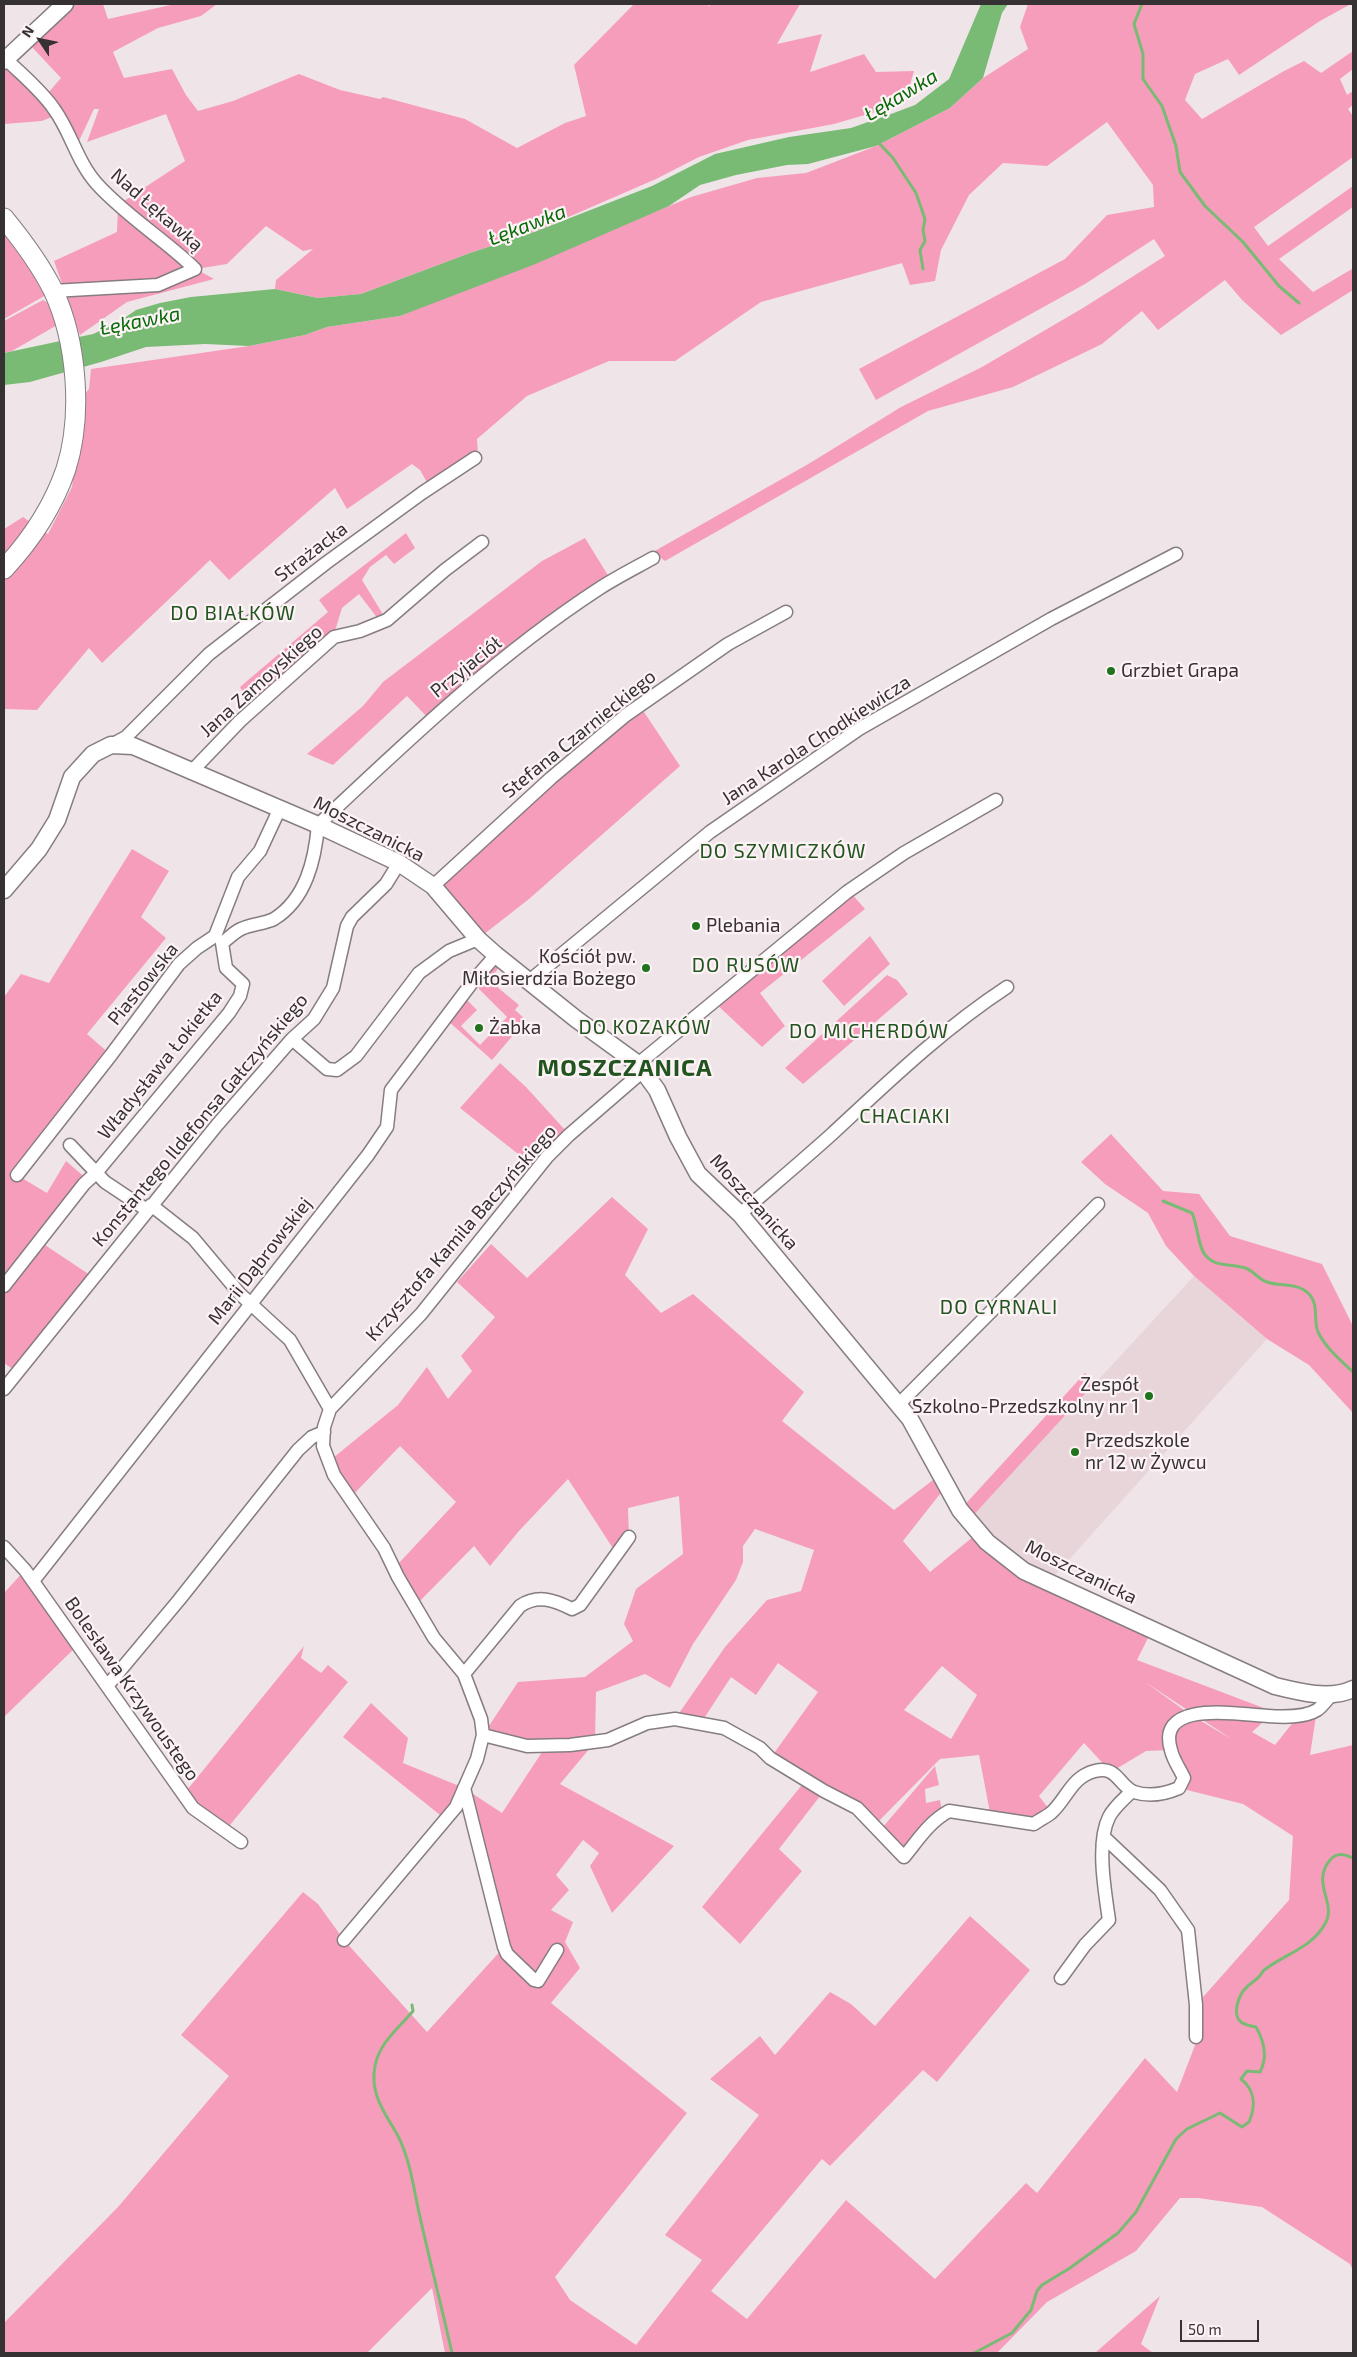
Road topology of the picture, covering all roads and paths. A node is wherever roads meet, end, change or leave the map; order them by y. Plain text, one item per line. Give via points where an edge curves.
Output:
1 (65, 4) edge
2 (5, 60) edge
3 (4, 218) edge
4 (176, 251) junction
5 (158, 285) junction
6 (55, 297) junction
7 (475, 458) dead end
8 (482, 542) dead end
9 (1176, 554) dead end
10 (653, 558) dead end
11 (4, 569) edge
12 (786, 612) dead end
13 (111, 745) junction
14 (192, 771) junction
15 (996, 800) dead end
16 (280, 808) junction
17 (318, 825) junction
18 (399, 863) junction
19 (434, 886) junction
20 (4, 890) edge
21 (478, 939) junction
22 (219, 940) junction
23 (496, 955) junction
24 (528, 982) junction
25 (1006, 987) dead end
26 (292, 1039) junction
27 (640, 1067) junction
28 (70, 1145) dead end
29 (96, 1172) junction
30 (17, 1175) dead end
31 (1098, 1204) dead end
32 (149, 1207) junction
33 (740, 1214) junction
34 (4, 1286) edge
35 (250, 1303) junction
36 (4, 1389) edge
37 (899, 1404) junction
38 (330, 1409) junction
39 (324, 1432) junction
40 (629, 1537) dead end
41 (4, 1547) edge
42 (33, 1581) junction
43 (464, 1674) junction
44 (108, 1685) junction
45 (1353, 1689) edge
46 (1333, 1693) junction
47 (483, 1735) junction
48 (464, 1788) junction
49 (1132, 1791) junction
50 (1105, 1838) junction
51 (241, 1842) dead end
52 (344, 1940) dead end
53 (557, 1950) dead end
54 (1061, 1978) dead end
55 (1196, 2037) dead end

1 - 2 street
2 - 4 street, Nad Łękawką via 55,110 96,183 130,216
3 - 6 main road via 27,248
4 - 5 street via 179,271
4 - 5 street, Nad Łękawką via 195,269
5 - 6 street
6 - 11 main road via 70,343 75,380 70,453 59,488 30,538
7 - 13 street, Strażacka via 422,493 209,654 126,737
8 - 14 street, Jana Zamoyskiego via 387,620 334,637 240,721
9 - 24 street, Jana Karola Chodkiewicza via 1050,619 859,729 710,832
10 - 17 street, Przyjaciół via 600,588 468,687
12 - 19 street, Stefana Czarnieckiego via 728,644 626,715 551,778
13 - 14 street, Moszczanicka via 133,746
13 - 20 street via 93,754 72,777 57,820 39,849
14 - 16 street, Moszczanicka
15 - 27 street, Krzysztofa Kamila Baczyńskiego via 904,853 847,892
16 - 17 street, Moszczanicka
16 - 22 street via 260,851 238,877
17 - 18 street, Moszczanicka
17 - 22 street via 316,850 306,881 290,906 273,920 240,929
18 - 19 street, Moszczanicka
18 - 26 street, Konstantego Ildefonsa Gałczyńskiego via 386,884 352,917 347,926 333,988 314,1019
19 - 21 street, Moszczanicka
21 - 23 street, Moszczanicka
21 - 26 street via 449,951 419,973 356,1056 337,1070 327,1069
22 - 29 street, Władysława Łokietka via 226,968 243,984 240,996
22 - 30 street, Piastowska via 196,948 179,964
23 - 24 street, Moszczanicka
23 - 35 street, Marii Dąbrowskiej via 391,1090 386,1127 368,1155
24 - 27 street, Moszczanicka
25 - 33 street via 880,1087 832,1134
26 - 32 street, Konstantego Ildefonsa Gałczyńskiego
27 - 33 street, Moszczanicka via 657,1090 698,1174
27 - 38 street, Krzysztofa Kamila Baczyńskiego via 547,1157 420,1314
28 - 29 street
29 - 32 street via 105,1182
29 - 34 street, Władysława Łokietka
31 - 37 street
32 - 35 street via 194,1238
32 - 36 street, Konstantego Ildefonsa Gałczyńskiego
33 - 37 street, Moszczanicka
35 - 38 street via 290,1340
35 - 42 street, Marii Dąbrowskiej
37 - 46 street, Moszczanicka via 960,1510 987,1542 1024,1570 1275,1686 1302,1693
38 - 39 street, Krzysztofa Kamila Baczyńskiego
39 - 43 street, Krzysztofa Kamila Baczyńskiego via 323,1446 334,1475 384,1548 434,1638
39 - 44 street via 312,1437 298,1450
40 - 43 street via 580,1605 572,1609 543,1598 526,1602
41 - 42 street, Bolesława Krzywoustego
42 - 44 street, Bolesława Krzywoustego
43 - 47 street, Krzysztofa Kamila Baczyńskiego via 481,1719
44 - 51 street, Bolesława Krzywoustego via 193,1808
45 - 46 street, Moszczanicka
46 - 49 street via 1317,1710 1298,1716 1208,1712 1191,1715 1177,1722 1170,1733 1170,1750 1184,1778 1179,1788 1152,1795
47 - 48 street, Krzysztofa Kamila Baczyńskiego
47 - 49 street via 528,1746 570,1746 608,1740 647,1723 675,1720 724,1728 857,1808 904,1857 928,1826 949,1811 1034,1824 1052,1813 1069,1788 1096,1771 1111,1772
48 - 52 street, Krzysztofa Kamila Baczyńskiego via 456,1807
48 - 53 street via 507,1954 538,1981
49 - 50 street via 1108,1819
50 - 54 street via 1102,1872 1109,1920 1085,1945
50 - 55 street via 1160,1890 1188,1930

